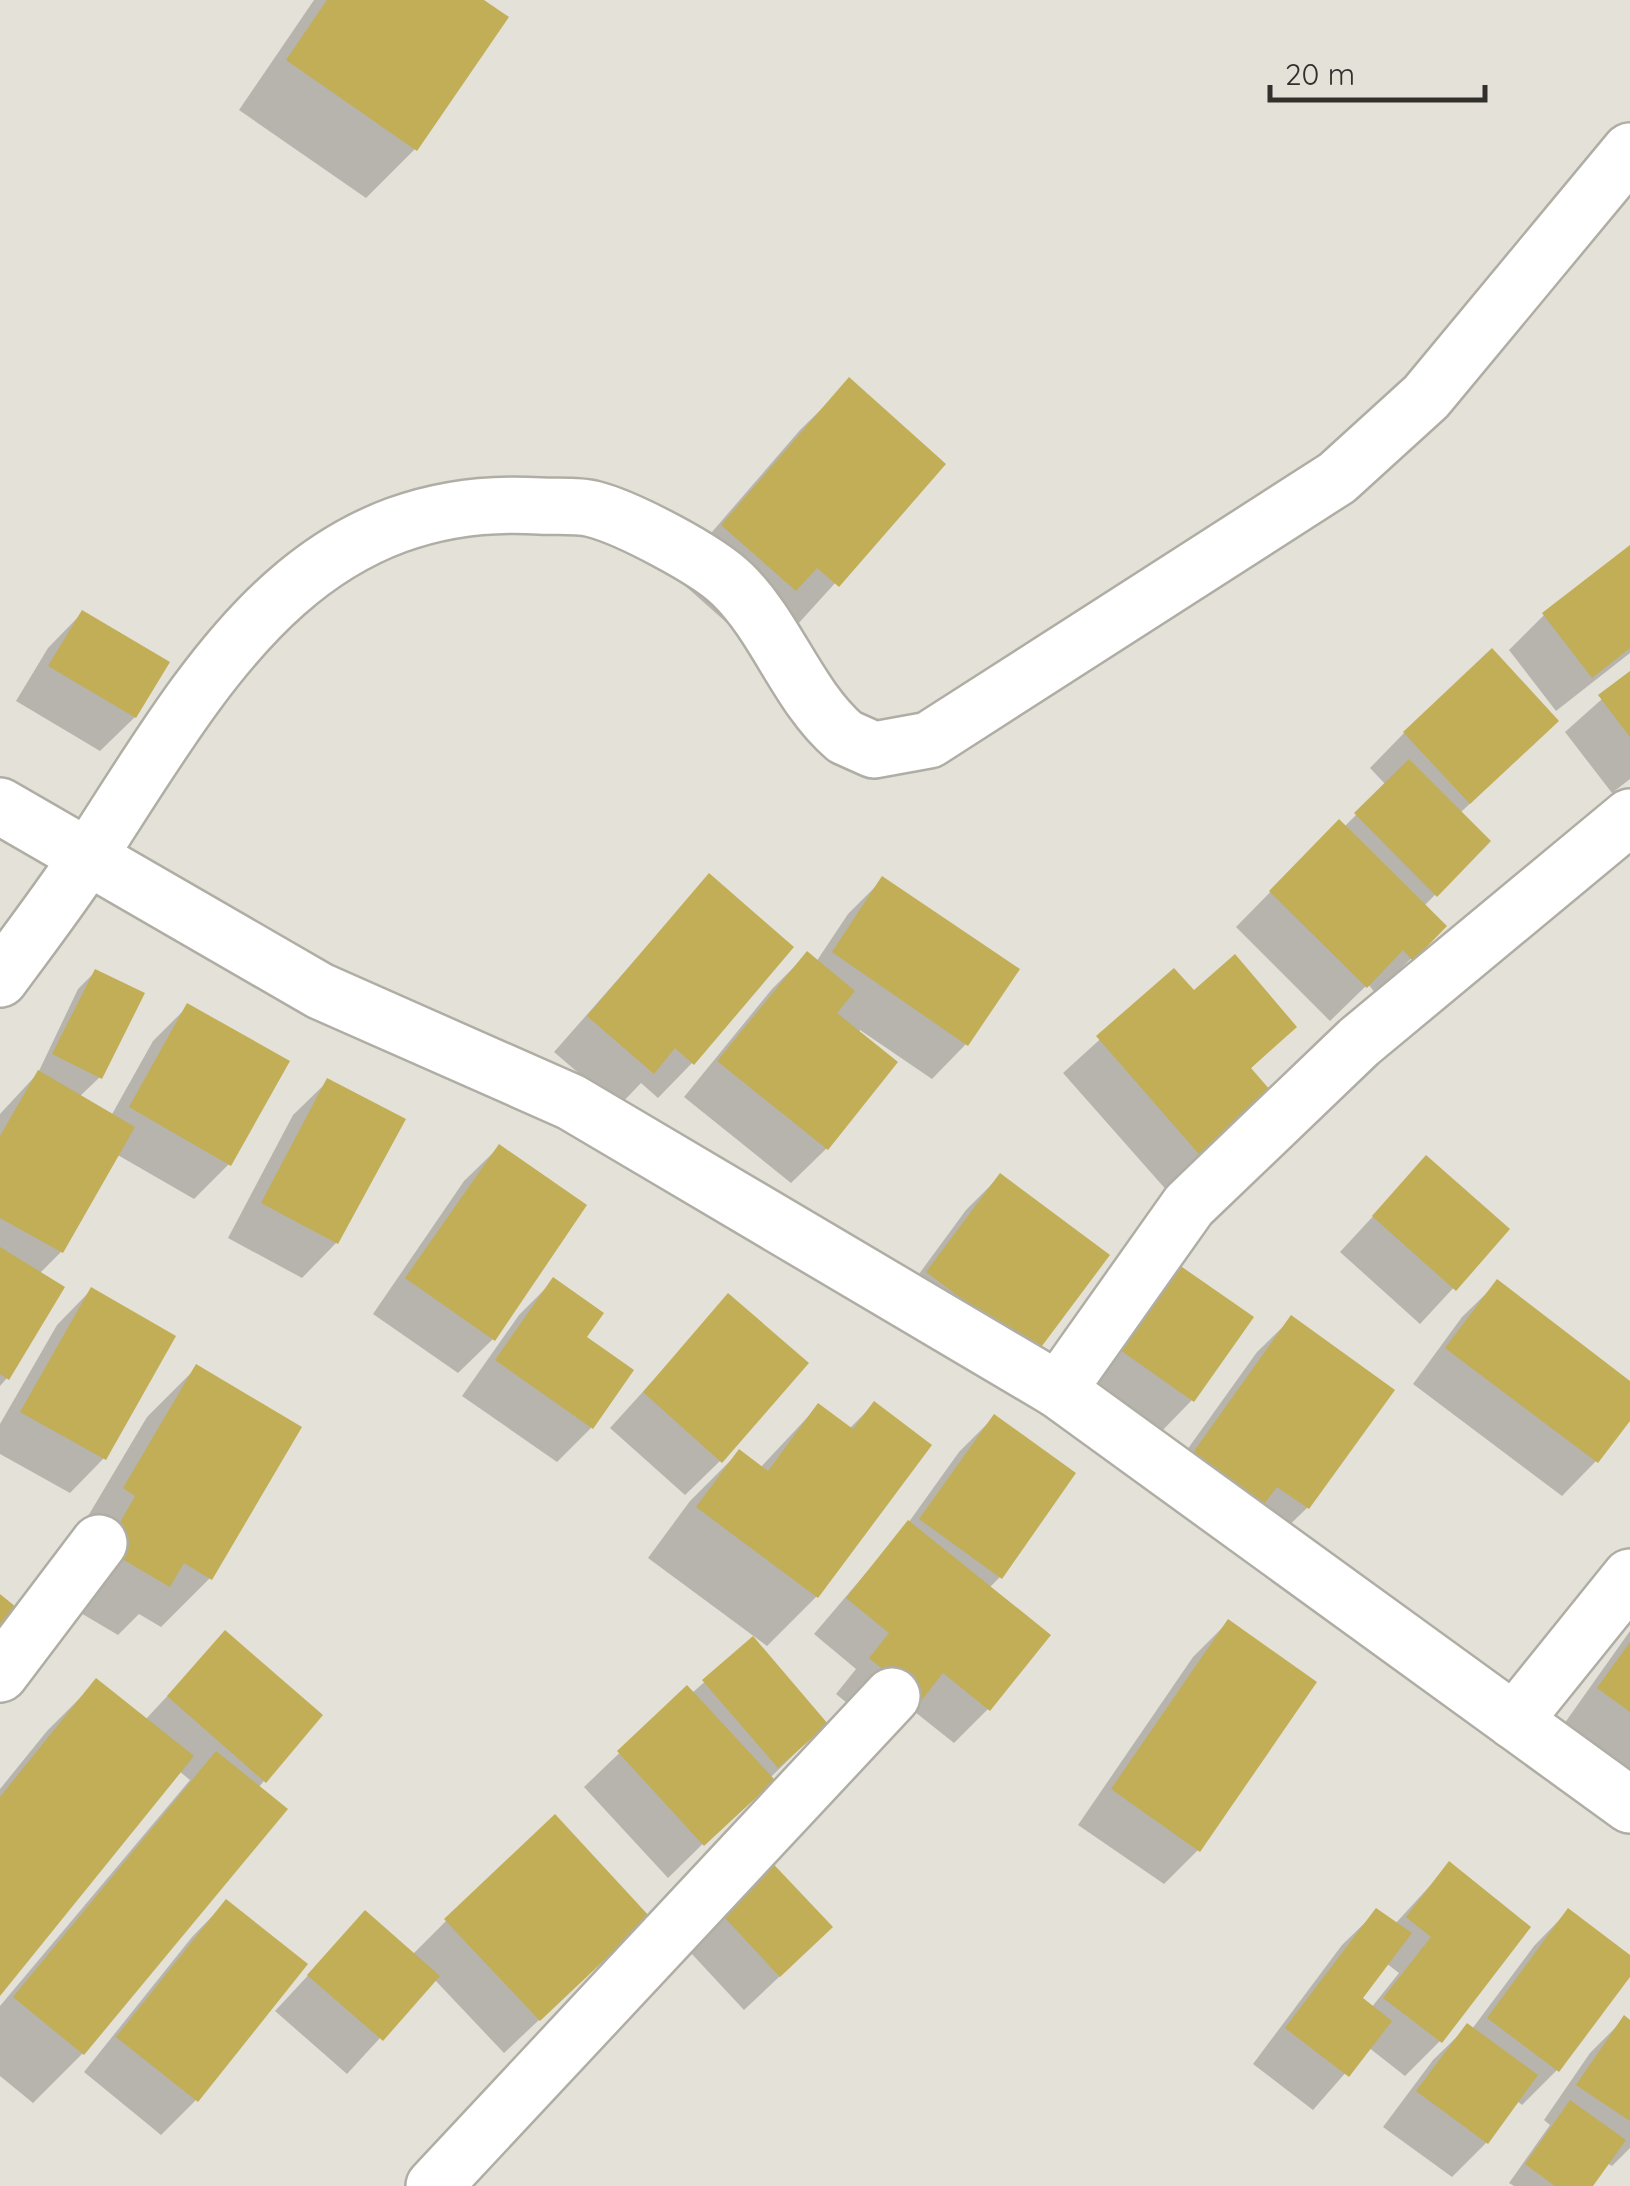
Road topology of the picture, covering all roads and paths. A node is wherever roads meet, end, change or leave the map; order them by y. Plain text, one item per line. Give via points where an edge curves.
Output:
1 (1630, 150) edge
2 (0, 806) edge
3 (1630, 817) edge
4 (88, 857) junction
5 (0, 979) edge
6 (1058, 1390) junction
7 (99, 1543) dead end
8 (1630, 1578) edge
9 (0, 1674) edge
10 (892, 1696) dead end
11 (1514, 1721) junction
12 (1630, 1805) edge
13 (434, 2186) edge

1 - 4 street via 1426,398 1336,478 929,740 874,750 845,737 732,584 649,532 592,509 507,504 434,512 355,542 296,584 229,646
2 - 4 street
3 - 6 street via 1359,1042 1190,1205
4 - 5 street
4 - 6 street via 320,991 571,1102
6 - 11 street
7 - 9 street
8 - 11 street
10 - 13 street
11 - 12 street

